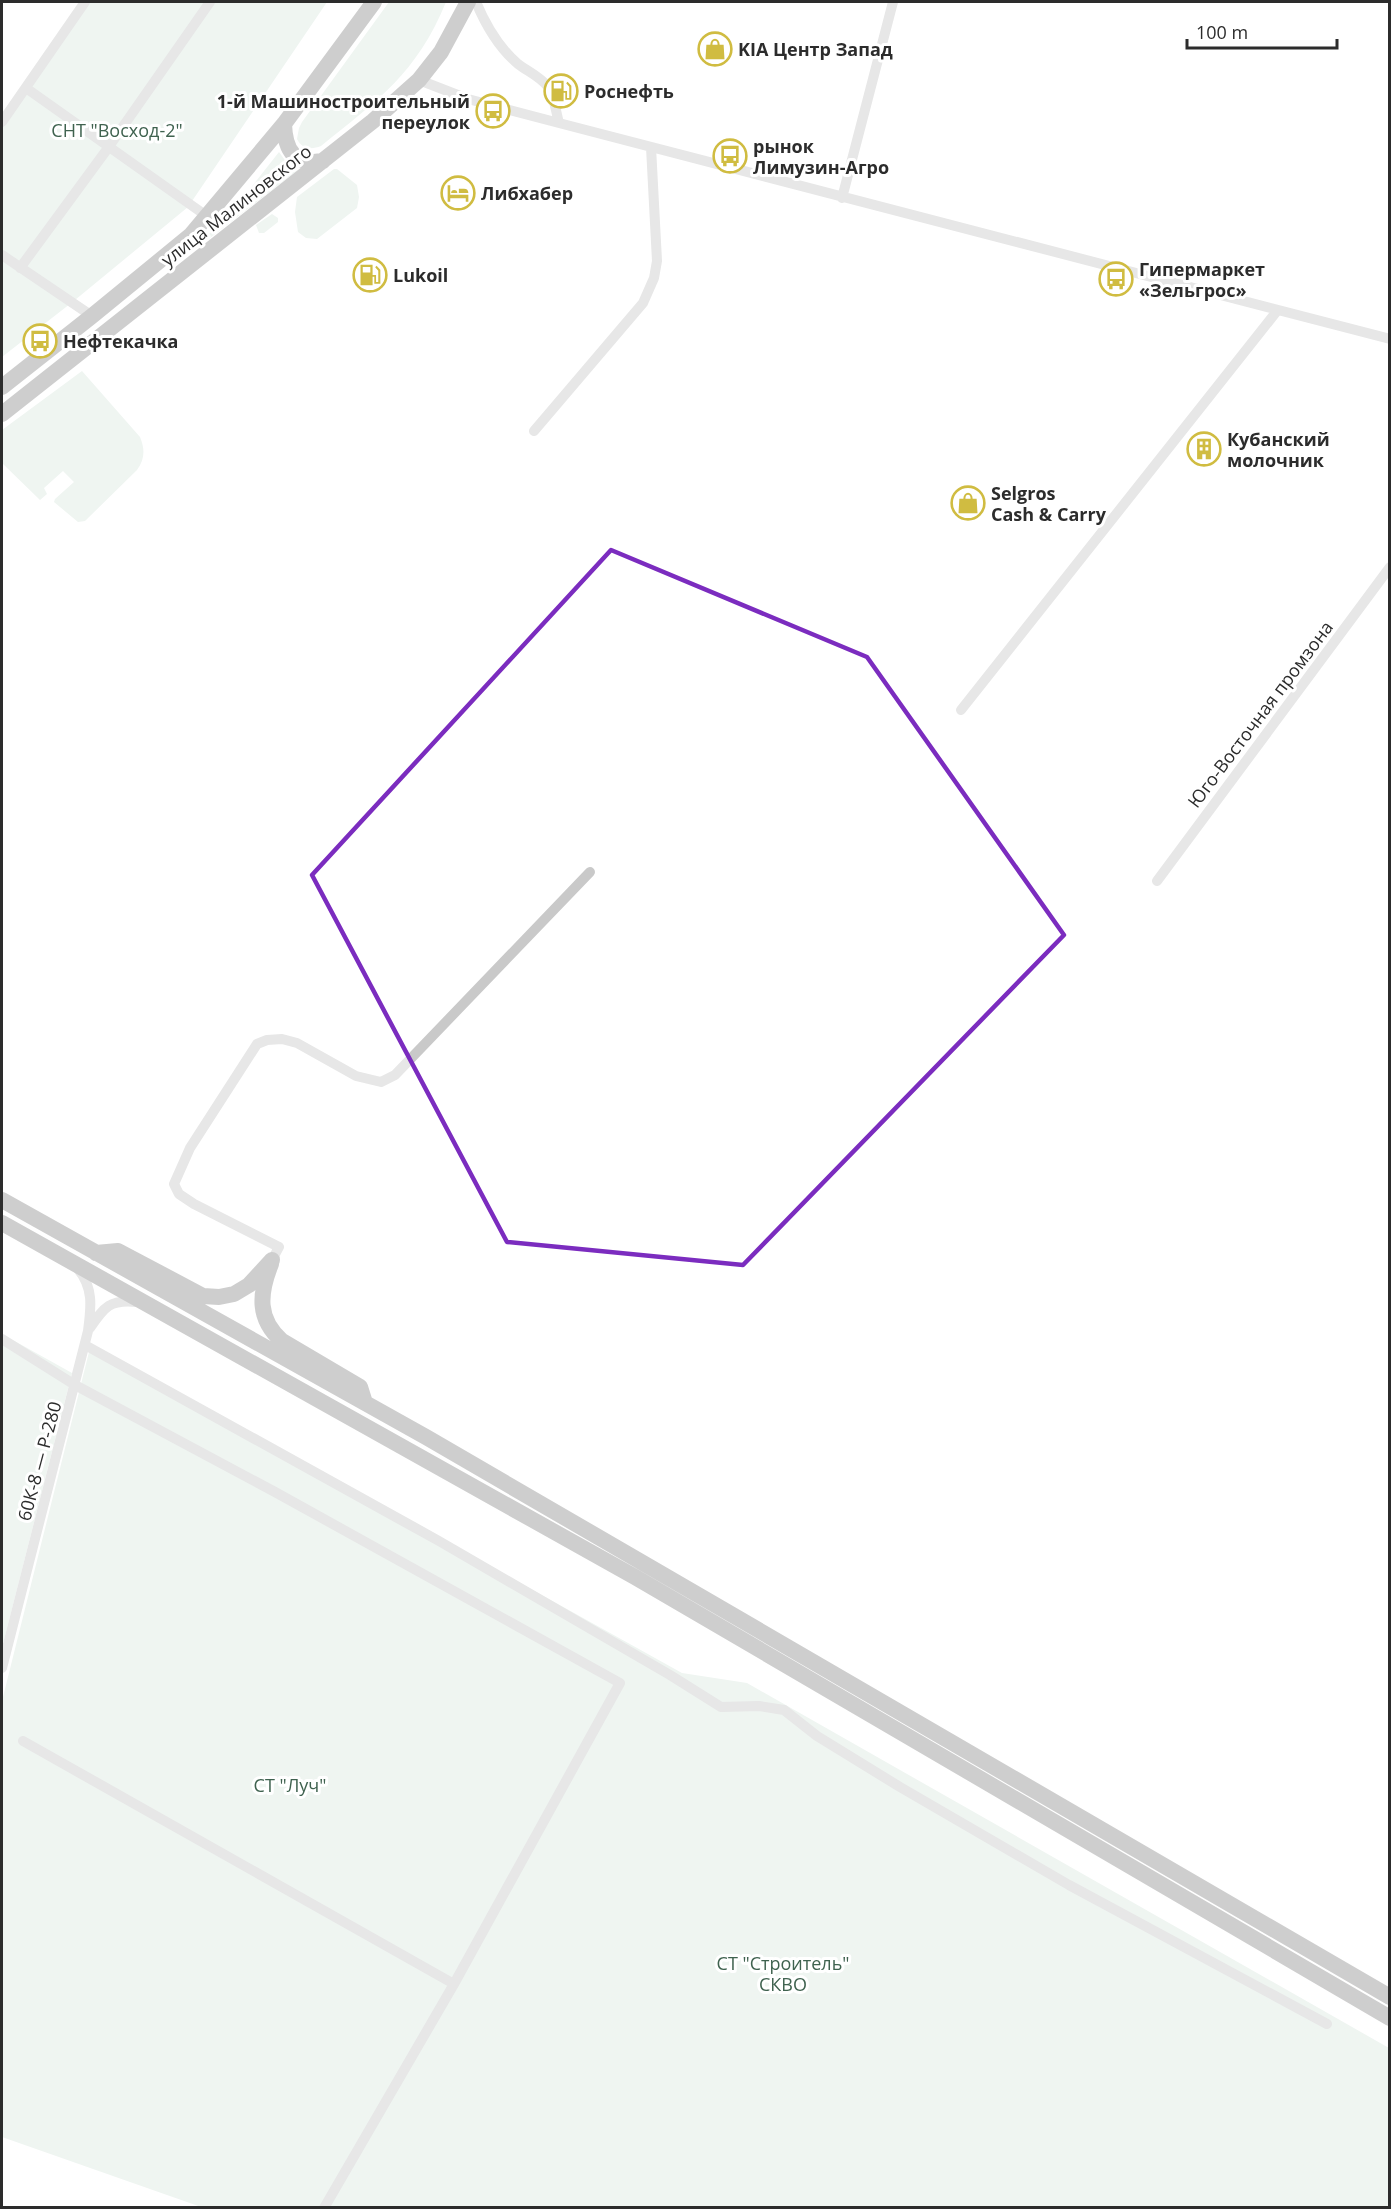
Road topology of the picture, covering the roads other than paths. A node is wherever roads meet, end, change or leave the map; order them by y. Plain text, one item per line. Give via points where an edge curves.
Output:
1 (85, 2) edge
2 (210, 2) edge
3 (374, 2) edge
4 (893, 2) edge
5 (468, 3) edge
6 (419, 80) junction
7 (26, 88) junction
8 (2, 122) edge
9 (559, 123) junction
10 (284, 124) junction
11 (651, 147) junction
12 (108, 148) junction
13 (323, 161) junction
14 (842, 198) junction
15 (208, 217) junction
16 (2, 255) edge
17 (20, 268) junction
18 (1277, 311) junction
19 (92, 316) junction
20 (1389, 339) edge
21 (2, 387) edge
22 (2, 414) edge
23 (534, 431) dead end
24 (1389, 567) edge
25 (961, 710) dead end
26 (590, 872) dead end
27 (1157, 881) dead end
28 (2, 1200) edge
29 (2, 1223) edge
30 (96, 1253) junction
31 (272, 1260) junction
32 (70, 1261) junction
33 (147, 1303) junction
34 (88, 1331) junction
35 (2, 1339) edge
36 (85, 1345) junction
37 (75, 1385) junction
38 (359, 1399) junction
39 (342, 1413) junction
40 (2, 1668) edge
41 (23, 1741) dead end
42 (454, 1984) junction
43 (1389, 1997) edge
44 (1389, 2018) edge
45 (1327, 2024) dead end
46 (324, 2208) edge

1 - 7 street
2 - 12 street
3 - 10 highway, улица Малиновского
4 - 14 street
5 - 6 highway, улица Малиновского via 441,52
5 - 9 street via 502,49 546,84
6 - 9 street via 468,99
6 - 13 highway, улица Малиновского
7 - 8 street
7 - 12 street
9 - 11 street
10 - 13 highway via 286,141 294,156 305,162
10 - 15 highway, улица Малиновского
11 - 14 street
11 - 23 street via 657,261 649,291
12 - 15 street
12 - 17 street
13 - 22 highway, улица Малиновского
14 - 18 street
15 - 19 highway, улица Малиновского
16 - 17 street
17 - 19 street
18 - 20 street
18 - 25 street
19 - 21 highway, улица Малиновского
24 - 27 street, Юго-Восточная промзона
26 - 31 street via 388,1079 381,1082 356,1076 297,1043 282,1039 257,1044 190,1148 174,1184 179,1194 194,1204 279,1247
28 - 30 highway
29 - 32 highway
30 - 31 highway via 118,1251 203,1296 219,1297 249,1285
30 - 38 highway
31 - 38 highway via 262,1298 265,1320 272,1332 360,1387
32 - 33 highway
32 - 34 street, 60К-8 — Р-280 via 90,1289
33 - 34 street, 60К-8 — Р-280 via 114,1302
33 - 39 highway
34 - 36 street, 60К-8 — Р-280
35 - 37 street
36 - 37 street, 60К-8 — Р-280
36 - 45 street via 439,1541 721,1707 784,1710 817,1736 900,1787 1069,1885
37 - 40 street, 60К-8 — Р-280
37 - 42 street via 620,1683
38 - 39 highway via 354,1400 351,1410
38 - 43 highway
39 - 44 highway via 635,1577
41 - 42 street
42 - 46 street

